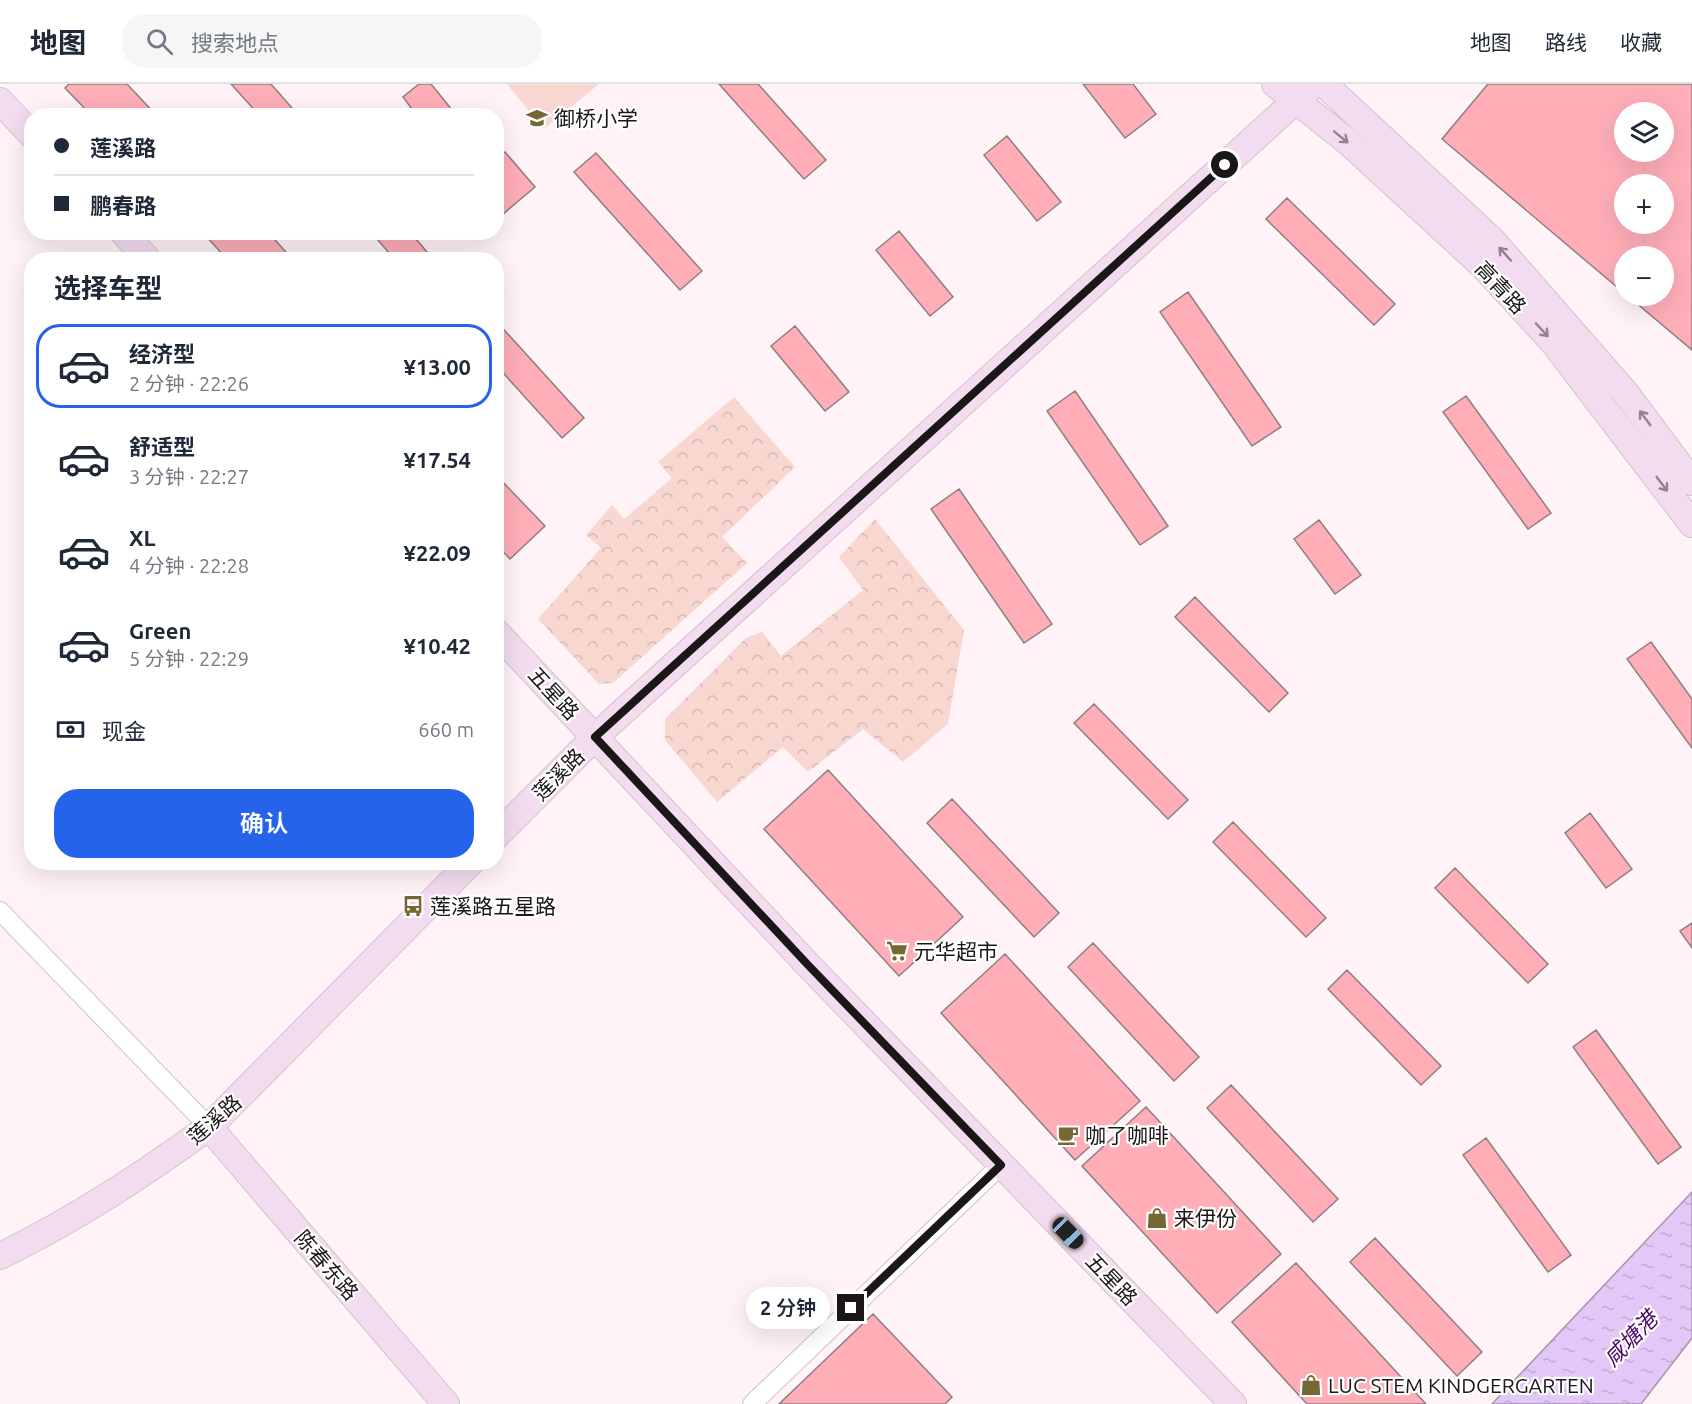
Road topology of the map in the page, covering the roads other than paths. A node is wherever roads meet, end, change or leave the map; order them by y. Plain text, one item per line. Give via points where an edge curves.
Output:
1 (1275, 84) edge
2 (1324, 84) edge
3 (1305, 92) edge
4 (0, 101) edge
5 (24, 126) edge
6 (130, 240) edge
7 (141, 252) edge
8 (1692, 482) edge
9 (1692, 524) edge
10 (504, 640) edge
11 (595, 737) junction
12 (504, 828) edge
13 (463, 870) edge
14 (0, 911) edge
15 (209, 1127) junction
16 (1001, 1165) junction
17 (0, 1256) edge
18 (446, 1404) edge
19 (752, 1404) edge
20 (1233, 1404) edge

1 - 3 street, 高青路
8 -> 2 street, 高青路 via 1624,391 1492,240
3 -> 9 street, 高青路 via 1347,141 1482,265 1553,342
3 - 11 street, 莲溪路
4 - 5 street
6 - 7 street
10 - 11 street, 五星路
11 - 12 street, 莲溪路
11 - 16 street, 五星路
13 - 15 street, 莲溪路
14 - 15 street
15 - 17 street, 莲溪路 via 110,1196
15 - 18 street, 陈春东路
16 - 19 street
16 - 20 street, 五星路

